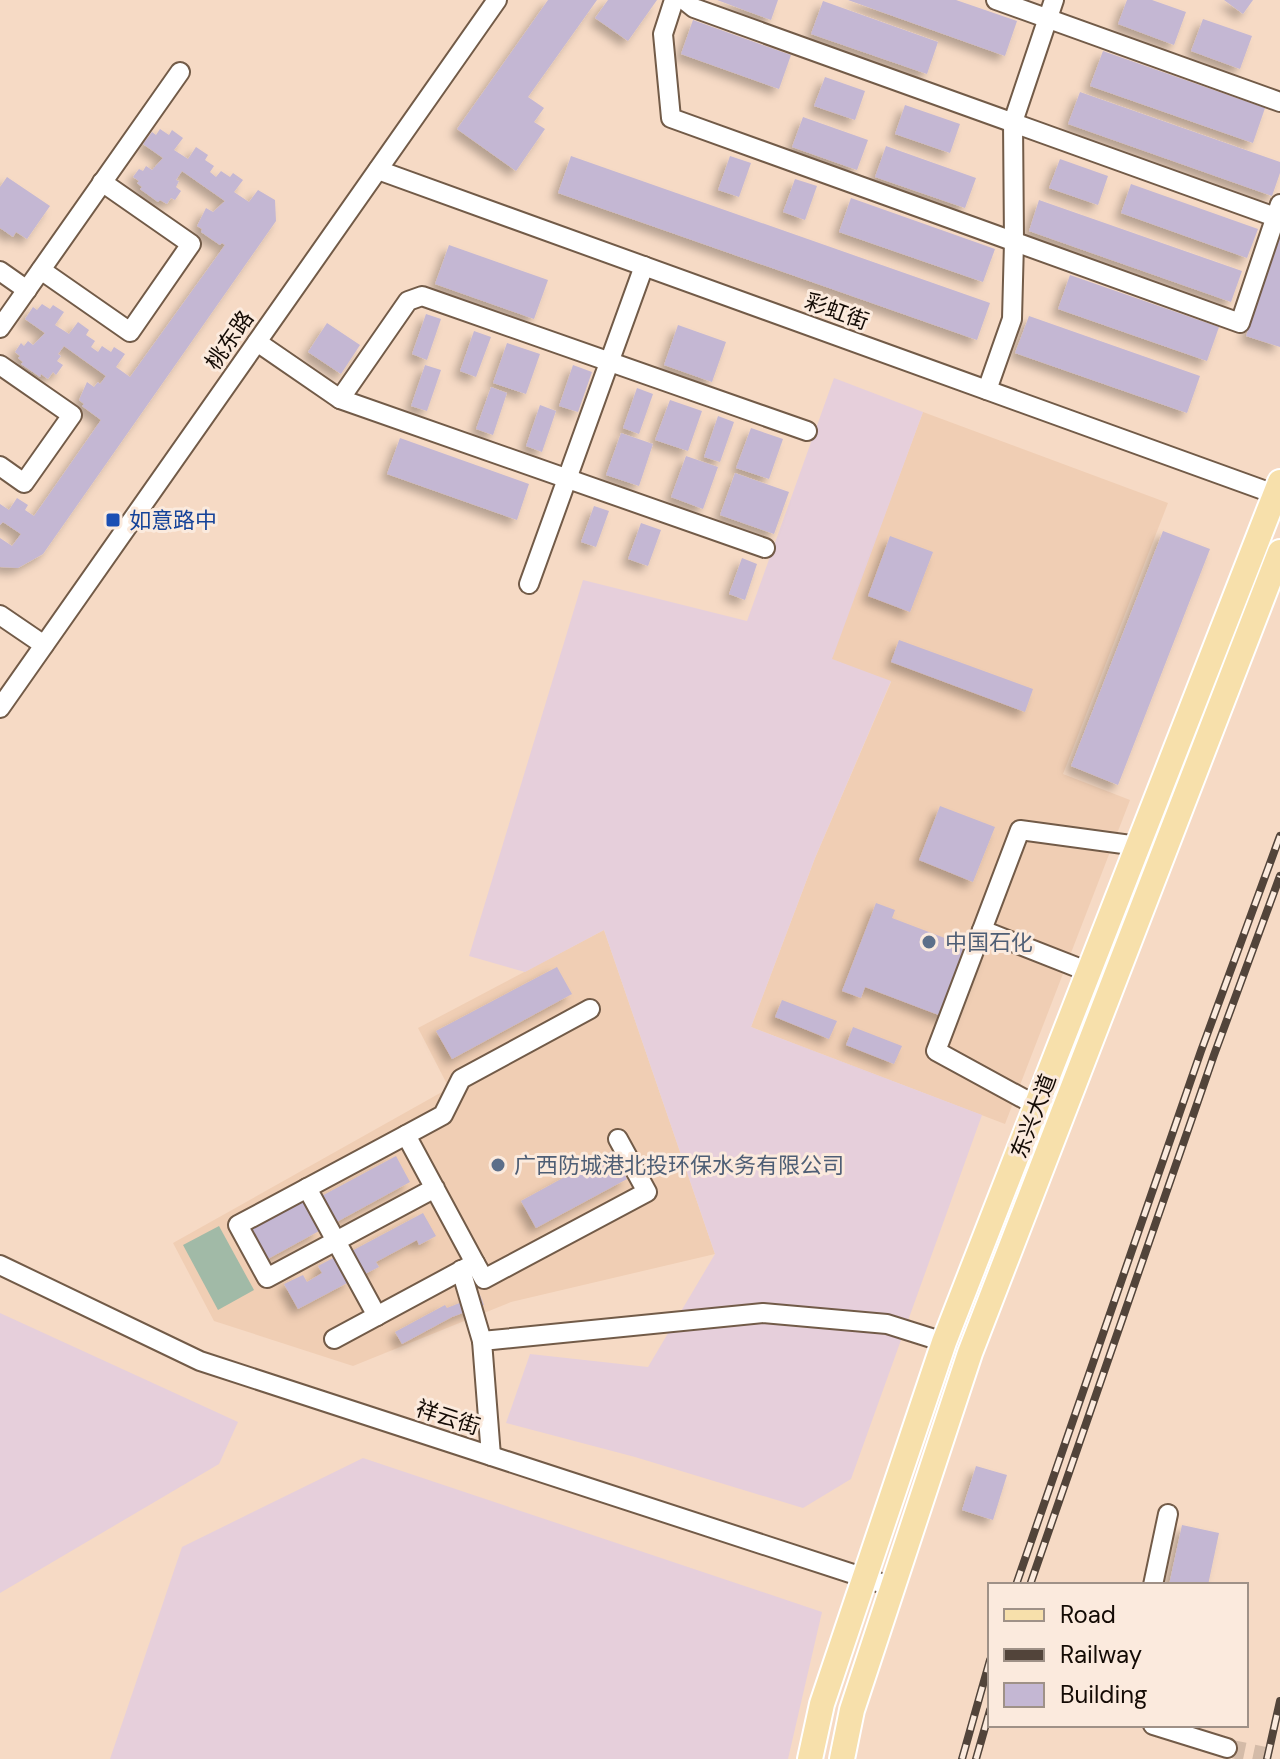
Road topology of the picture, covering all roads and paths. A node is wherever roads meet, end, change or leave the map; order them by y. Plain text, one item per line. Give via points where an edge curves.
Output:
1 (497, 0) edge
2 (674, 0) edge
3 (684, 0) edge
4 (996, 0) edge
5 (1054, 0) edge
6 (1049, 19) junction
7 (180, 72) dead end
8 (1280, 102) edge
9 (1013, 122) junction
10 (378, 170) junction
11 (102, 182) junction
12 (1278, 210) edge
13 (1014, 242) junction
14 (644, 266) junction
15 (41, 270) junction
16 (0, 271) edge
17 (27, 290) junction
18 (0, 328) edge
19 (257, 342) junction
20 (609, 362) junction
21 (0, 365) edge
22 (987, 390) junction
23 (340, 399) junction
24 (807, 431) dead end
25 (0, 466) edge
26 (1280, 470) edge
27 (567, 479) junction
28 (1279, 491) edge
29 (765, 548) dead end
30 (1280, 552) edge
31 (529, 584) dead end
32 (0, 615) edge
33 (44, 645) junction
34 (0, 708) edge
35 (1138, 846) junction
36 (982, 930) junction
37 (1089, 972) junction
38 (590, 1009) dead end
39 (1037, 1106) junction
40 (406, 1135) junction
41 (618, 1139) dead end
42 (307, 1188) junction
43 (435, 1188) junction
44 (336, 1241) junction
45 (0, 1265) edge
46 (468, 1267) junction
47 (377, 1316) junction
48 (334, 1339) dead end
49 (482, 1341) junction
50 (944, 1342) junction
51 (491, 1456) junction
52 (1168, 1514) dead end
53 (863, 1577) junction
54 (1153, 1583) edge
55 (893, 1587) junction
56 (1159, 1727) edge
57 (1227, 1748) tunnel mouth
58 (810, 1759) edge
59 (842, 1759) edge

1 - 10 street, 桃东路
2 - 13 street via 663,34 671,118
3 - 9 street via 694,8
4 - 6 street
5 - 6 street
6 - 8 street
6 - 9 street
7 - 11 street
9 - 12 street
9 - 13 street
10 - 14 street, 彩虹街
10 - 19 street, 桃东路
11 - 15 street
11 - 15 street via 191,244 130,332
12 - 13 street via 1240,323
13 - 22 street via 1012,319
14 - 20 street
14 - 22 street, 彩虹街
15 - 17 street
16 - 17 street
17 - 18 street
19 - 23 street
19 - 33 street, 桃东路
20 - 23 street via 422,296 408,301
20 - 24 street
20 - 27 street
21 - 25 street via 72,415 24,483
22 - 28 street, 彩虹街
23 - 27 street
26 - 28 street
27 - 29 street
27 - 31 street
28 - 35 main road, 东兴大道
30 - 55 main road, 东兴大道 via 970,1353
32 - 33 street
33 - 34 street, 桃东路
35 - 36 street via 1020,830
35 - 37 main road, 东兴大道
36 - 37 street
36 - 39 street via 936,1051
37 - 39 main road, 东兴大道
38 - 40 street via 461,1079 443,1115
39 - 50 main road, 东兴大道
40 - 42 street
40 - 43 street
41 - 46 street via 647,1192 484,1279
42 - 44 street
42 - 44 street via 238,1225 267,1278
43 - 44 street
43 - 46 street
44 - 47 street
45 - 51 street, 祥云街 via 200,1361
46 - 47 street
46 - 49 street
47 - 48 street
49 - 50 street via 763,1313 887,1324
49 - 51 street
50 - 53 main road, 东兴大道
51 - 53 street, 祥云街
52 - 54 street
53 - 55 street, 祥云街
53 - 58 main road, 东兴大道
55 - 59 main road, 东兴大道 via 852,1710
56 - 57 street

